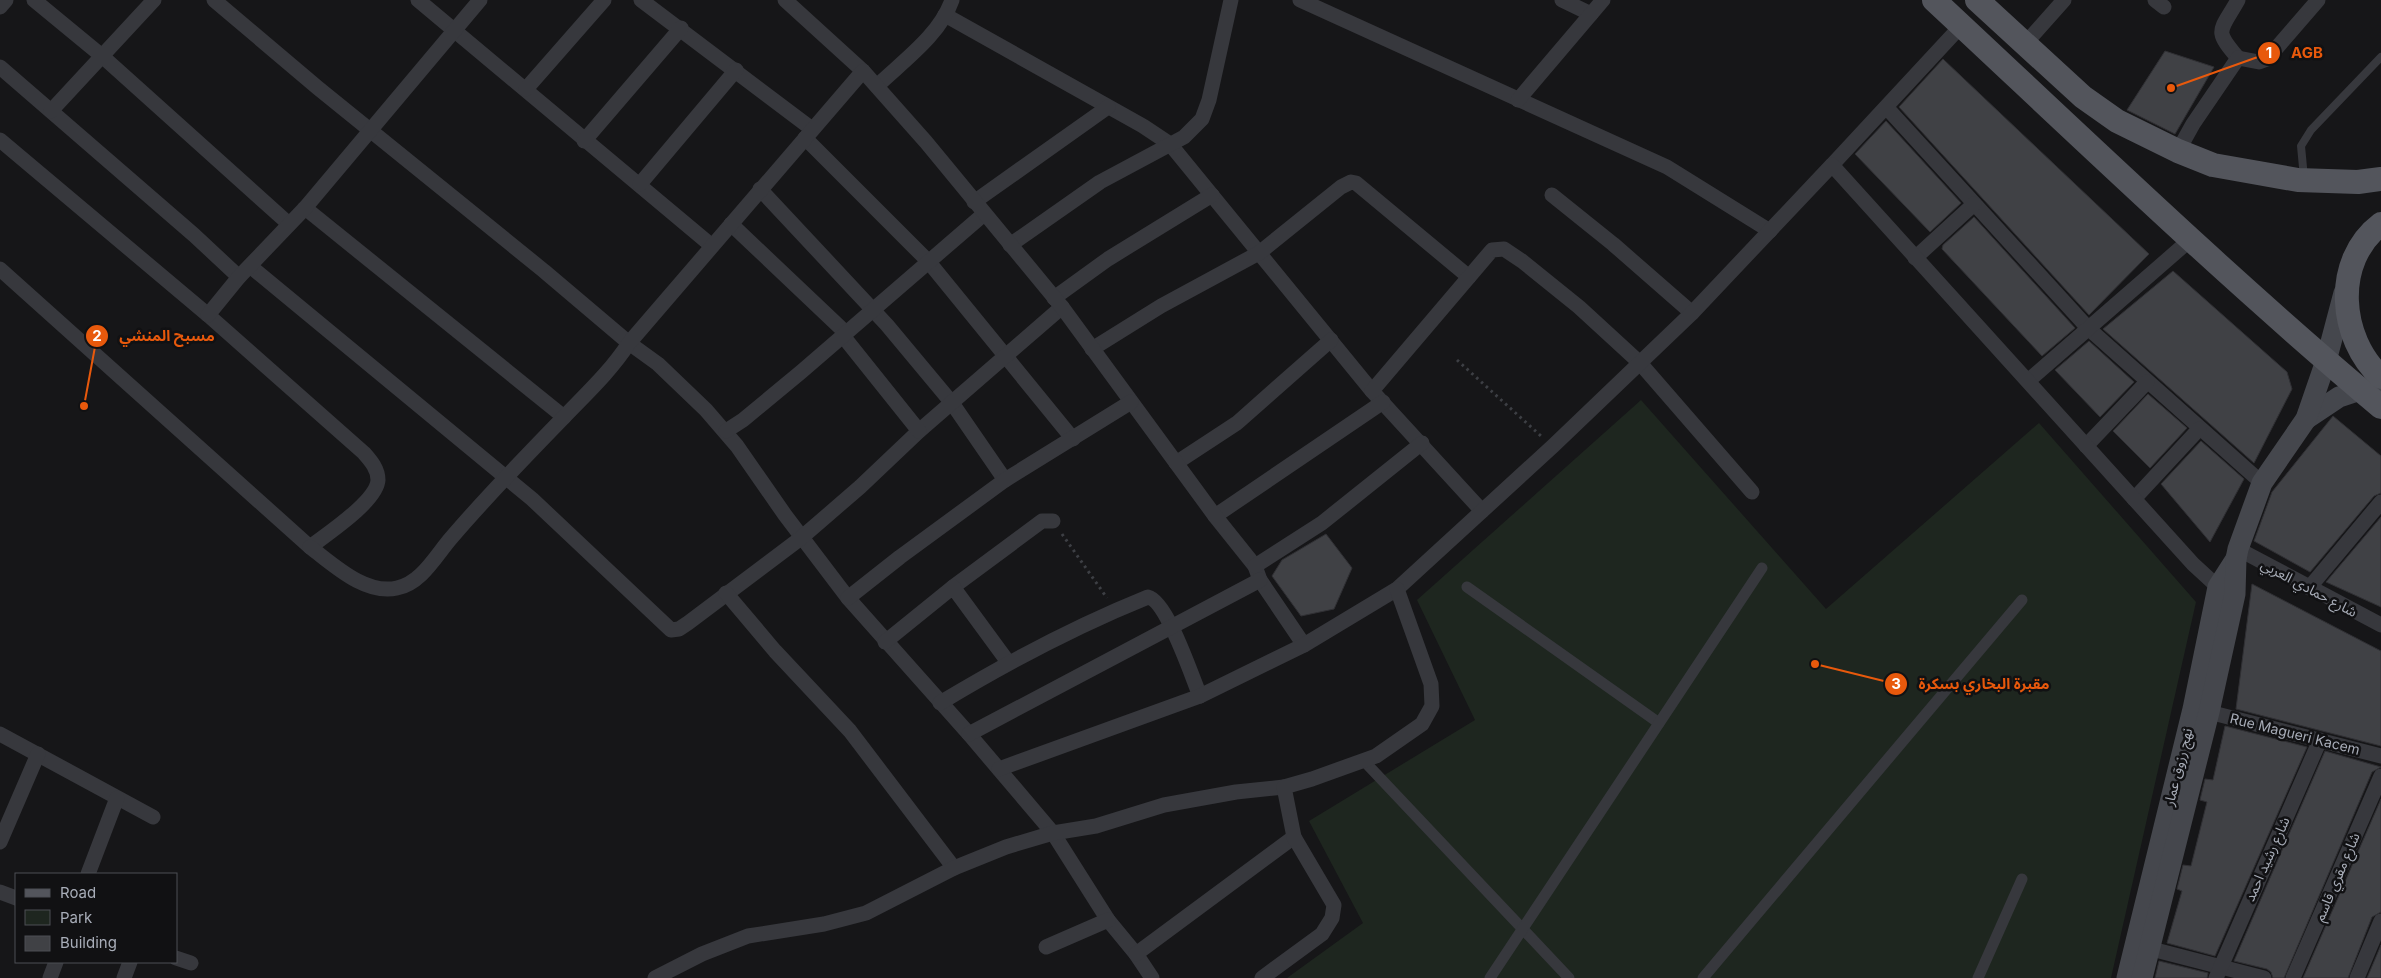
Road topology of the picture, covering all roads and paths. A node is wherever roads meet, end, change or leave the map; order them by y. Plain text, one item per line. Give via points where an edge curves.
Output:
1 (6, 0) edge
2 (34, 0) edge
3 (154, 0) edge
4 (214, 0) edge
5 (418, 0) edge
6 (480, 0) edge
7 (604, 0) edge
8 (641, 0) edge
9 (785, 0) edge
10 (952, 0) edge
11 (1231, 0) edge
12 (1300, 0) edge
13 (1562, 0) edge
14 (1603, 0) edge
15 (1934, 0) edge
16 (1977, 0) edge
17 (2064, 0) edge
18 (2238, 0) edge
19 (2318, 0) edge
20 (0, 7) edge
21 (1591, 14) junction
22 (945, 15) junction
23 (1961, 26) junction
24 (681, 28) junction
25 (453, 30) junction
26 (2024, 45) junction
27 (102, 56) junction
28 (2238, 58) junction
29 (2381, 58) edge
30 (0, 67) edge
31 (736, 70) junction
32 (862, 71) junction
33 (877, 86) junction
34 (526, 89) junction
35 (1518, 100) junction
36 (1108, 107) junction
37 (1887, 108) junction
38 (51, 112) junction
39 (372, 130) junction
40 (809, 134) junction
41 (0, 140) edge
42 (584, 141) junction
43 (1170, 144) junction
44 (2178, 150) junction
45 (1832, 165) junction
46 (2304, 180) junction
47 (2370, 181) edge
48 (640, 184) junction
49 (2381, 188) edge
50 (760, 189) junction
51 (1212, 195) junction
52 (1552, 195) dead end
53 (974, 202) junction
54 (1974, 204) junction
55 (305, 208) junction
56 (984, 214) junction
57 (289, 224) junction
58 (731, 224) junction
59 (2381, 224) edge
60 (1770, 231) junction
61 (2191, 239) junction
62 (1010, 245) junction
63 (712, 246) junction
64 (1260, 253) junction
65 (1915, 258) junction
66 (928, 261) junction
67 (250, 266) junction
68 (0, 269) edge
69 (2349, 276) junction
70 (239, 277) junction
71 (1469, 277) junction
72 (1058, 302) junction
73 (873, 309) junction
74 (1692, 313) junction
75 (208, 315) junction
76 (2088, 328) junction
77 (844, 334) junction
78 (1331, 340) junction
79 (628, 343) junction
80 (1092, 349) junction
81 (1005, 357) junction
82 (1457, 360) dead end
83 (2326, 361) junction
84 (1640, 363) junction
85 (2028, 381) junction
86 (2374, 381) edge
87 (2147, 382) junction
88 (1378, 396) junction
89 (1131, 402) junction
90 (952, 403) junction
91 (2381, 407) edge
92 (564, 417) junction
93 (2306, 419) junction
94 (2199, 429) junction
95 (919, 431) junction
96 (726, 432) junction
97 (1073, 439) junction
98 (1422, 443) junction
99 (1553, 446) junction
100 (2086, 446) junction
101 (1176, 463) junction
102 (506, 476) junction
103 (1005, 480) junction
104 (2262, 483) junction
105 (1752, 492) dead end
106 (2134, 499) junction
107 (2381, 502) edge
108 (1482, 511) junction
109 (1215, 516) junction
110 (1053, 521) joint
111 (801, 538) junction
112 (310, 547) junction
113 (2237, 554) junction
114 (1762, 568) dead end
115 (1258, 573) junction
116 (953, 587) junction
117 (1468, 587) dead end
118 (2309, 588) junction
119 (1397, 589) junction
120 (2227, 590) junction
121 (726, 593) junction
122 (848, 598) junction
123 (2022, 600) dead end
124 (1116, 610) junction
125 (2381, 625) edge
126 (1173, 627) junction
127 (885, 642) junction
128 (1304, 645) junction
129 (1008, 662) junction
130 (1200, 696) junction
131 (940, 703) junction
132 (2201, 710) junction
133 (1659, 723) junction
134 (0, 734) edge
135 (969, 734) junction
136 (2320, 740) junction
137 (38, 754) junction
138 (2381, 756) edge
139 (1364, 761) junction
140 (999, 769) junction
141 (2381, 776) edge
142 (1284, 787) junction
143 (117, 798) junction
144 (153, 817) dead end
145 (1053, 833) junction
146 (1294, 838) junction
147 (0, 842) edge
148 (954, 868) junction
149 (88, 873) edge
150 (2022, 879) dead end
151 (0, 892) edge
152 (15, 898) edge
153 (1108, 920) junction
154 (2381, 921) edge
155 (1523, 929) junction
156 (1046, 947) dead end
157 (2142, 947) junction
158 (1136, 954) junction
159 (178, 959) edge
160 (56, 963) edge
161 (130, 963) edge
162 (191, 963) dead end
163 (2218, 972) edge
164 (50, 978) edge
165 (124, 978) edge
166 (655, 978) edge
167 (1152, 978) edge
168 (1262, 978) edge
169 (1490, 978) edge
170 (1569, 978) edge
171 (1704, 978) edge
172 (1978, 978) edge
173 (2127, 978) edge
174 (2142, 978) edge
175 (2264, 978) edge
176 (2293, 978) edge
177 (2357, 978) edge

1 - 20 street
2 - 27 street
3 - 27 street
4 - 39 street
5 - 25 street
6 - 25 street
7 - 34 street
8 - 24 street
9 - 32 street
10 - 22 street
11 - 43 street via 1202,119 1184,137
12 - 35 street
13 - 21 street
14 - 21 street
15 - 23 main road
16 - 26 main road
17 - 26 street
18 - 28 street via 2220,32
19 - 28 street via 2267,59 2259,62
21 - 35 street
22 - 33 street via 926,39
22 - 36 street
23 - 37 street
23 - 61 main road
24 - 31 street
24 - 42 street
25 - 34 street
25 - 39 street
26 - 44 main road via 2083,97 2117,121
27 - 38 street
27 - 57 street
28 - 44 street
29 - 46 lane via 2311,130 2301,146
30 - 38 street
31 - 40 street
31 - 48 street
32 - 33 street
32 - 40 street
33 - 53 street
34 - 42 street
35 - 60 street via 1667,167
36 - 43 street
36 - 53 street
37 - 45 street
37 - 54 street
38 - 70 street
39 - 55 street
39 - 79 street
40 - 50 street
40 - 66 street
41 - 75 street
42 - 48 street
43 - 51 street
43 - 62 street via 1100,182
44 - 46 main road via 2213,165
45 - 60 street
45 - 65 street
46 - 47 main road
47 - 49 main road
48 - 63 street
50 - 58 street
50 - 73 street
51 - 64 street
51 - 72 street via 1108,259
52 - 74 street
53 - 56 street
54 - 65 street
54 - 76 street
55 - 57 street
55 - 92 street
56 - 62 street
56 - 66 street
57 - 67 street
58 - 63 street
58 - 77 street
59 - 69 main road via 2359,250
60 - 74 street
61 - 76 street
61 - 83 main road
62 - 72 street
63 - 79 street
64 - 71 street via 1341,186 1351,182
64 - 78 street
64 - 80 street via 1161,306
65 - 85 street
66 - 73 street
66 - 81 street
67 - 70 street
67 - 102 street
68 - 112 street
69 - 83 main road
69 - 86 main road via 2346,297 2351,331
70 - 75 street
71 - 84 street via 1492,250 1504,249 1579,307
71 - 88 street
72 - 80 street
72 - 81 street
73 - 77 street
73 - 90 street
74 - 84 street
75 - 112 street via 357,446 374,465 378,478 372,494
76 - 85 street
76 - 87 street
77 - 95 street
77 - 96 street
78 - 88 street
78 - 101 street via 1237,422
79 - 92 street via 600,382
79 - 96 street via 683,387
80 - 89 street
81 - 90 street
81 - 97 street
82 - 99 path
83 - 86 main road via 2356,370
83 - 93 main road
84 - 99 street
84 - 105 street
85 - 100 street
86 - 91 main road
86 - 93 main road via 2339,397
87 - 94 street
87 - 100 street
88 - 98 street
88 - 109 street
89 - 97 street
89 - 101 street
90 - 95 street
90 - 103 street
92 - 102 street
93 - 104 main road, نهج رزوق عمار
94 - 104 street
94 - 106 street
95 - 111 street
96 - 111 street
97 - 103 street
98 - 108 street
98 - 115 street
99 - 108 street
100 - 106 street
101 - 109 street
102 - 112 street via 419,577 398,588 365,584
102 - 121 street via 671,630 688,623
103 - 122 street
104 - 113 main road, نهج رزوق عمار
106 - 120 street via 2192,564
107 - 118 street
108 - 119 street
109 - 115 street
110 - 116 street via 1042,521
110 - 124 path
111 - 121 street
111 - 122 street
113 - 118 street, شارع حمادي العربي
113 - 120 main road, نهج رزوق عمار
114 - 133 street
115 - 126 street
115 - 128 street
116 - 127 street
116 - 129 street
117 - 133 street
118 - 125 street, شارع حمادي العربي
119 - 128 street
119 - 139 street via 1431,684 1432,706 1422,724
120 - 132 main road, نهج رزوق عمار
121 - 148 street via 775,652 850,730
122 - 127 street
123 - 171 street
124 - 126 street via 1148,596 1153,598
124 - 129 street
126 - 130 street
126 - 135 street
127 - 131 street
128 - 130 street
129 - 131 street
130 - 140 street
131 - 135 street
132 - 136 street, Rue Magueri Kacem
132 - 157 main road, نهج رزوق عمار
133 - 155 street
134 - 137 street
135 - 140 street
136 - 138 street, Rue Magueri Kacem
136 - 163 street, شارع رشيد احمد
137 - 143 street
137 - 147 street
139 - 142 street
139 - 155 street
140 - 145 street
141 - 176 street, شارع مقري قاسم
142 - 145 street via 1164,805 1096,826
142 - 146 street
143 - 144 street
143 - 149 street
145 - 148 street
145 - 153 street
146 - 158 street
146 - 168 street via 1334,905 1332,918 1322,934
148 - 166 street via 866,913 741,939
150 - 172 street
151 - 152 street
153 - 156 street
153 - 158 street
154 - 177 street
155 - 169 street
155 - 170 street
157 - 163 street
157 - 173 main road, نهج رزوق عمار
157 - 174 main road, نهج رزوق عمار
158 - 167 street
159 - 162 street
160 - 164 street
161 - 165 street
163 - 175 street

